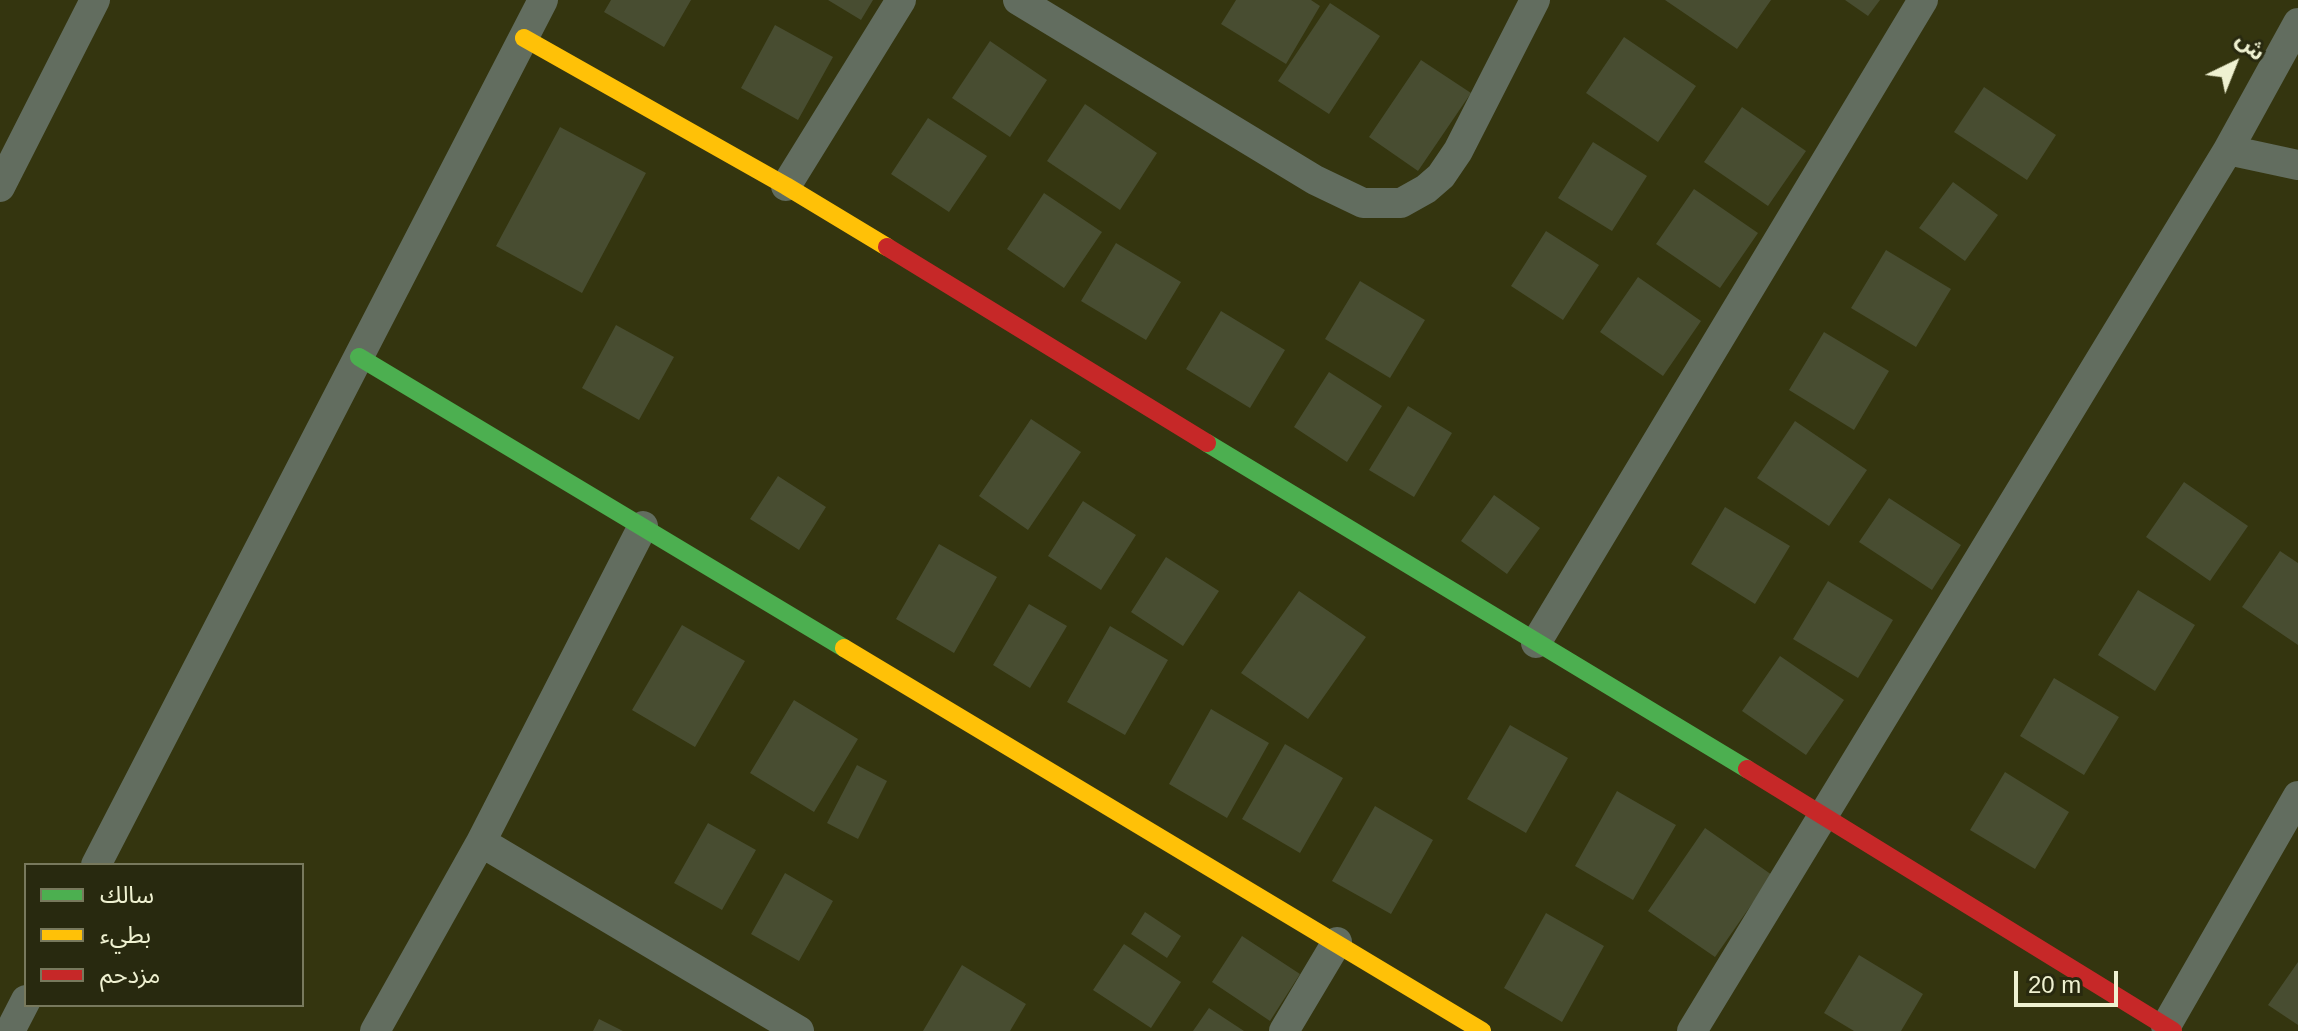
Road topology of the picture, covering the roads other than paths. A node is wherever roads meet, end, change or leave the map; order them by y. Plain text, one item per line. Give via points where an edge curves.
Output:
1 (95, 0) edge
2 (543, 0) edge
3 (901, 0) edge
4 (1018, 0) edge
5 (1535, 0) edge
6 (1923, 0) edge
7 (2298, 23) edge
8 (524, 38) junction
9 (2228, 150) junction
10 (2298, 165) edge
11 (786, 186) junction
12 (0, 187) edge
13 (359, 357) junction
14 (643, 526) junction
15 (1536, 643) junction
16 (2298, 796) edge
17 (1825, 815) junction
18 (481, 842) junction
19 (97, 863) edge
20 (1337, 942) junction
21 (24, 1004) edge
22 (2170, 1029) edge
23 (10, 1031) edge
24 (375, 1031) edge
25 (799, 1031) edge
26 (1284, 1031) edge
27 (1482, 1031) edge
28 (1692, 1031) edge

1 - 12 street
2 - 8 street
3 - 11 street
4 - 5 street via 1315,180 1363,203 1401,203 1433,182 1458,151
6 - 15 street
7 - 9 street
8 - 11 street
8 - 13 street
9 - 10 street
9 - 17 street
11 - 15 street
13 - 14 street
13 - 19 street
14 - 18 street
14 - 20 street
15 - 17 street
16 - 22 street
17 - 22 street
17 - 28 street
18 - 24 street
18 - 25 street
20 - 26 street
20 - 27 street
21 - 23 street

